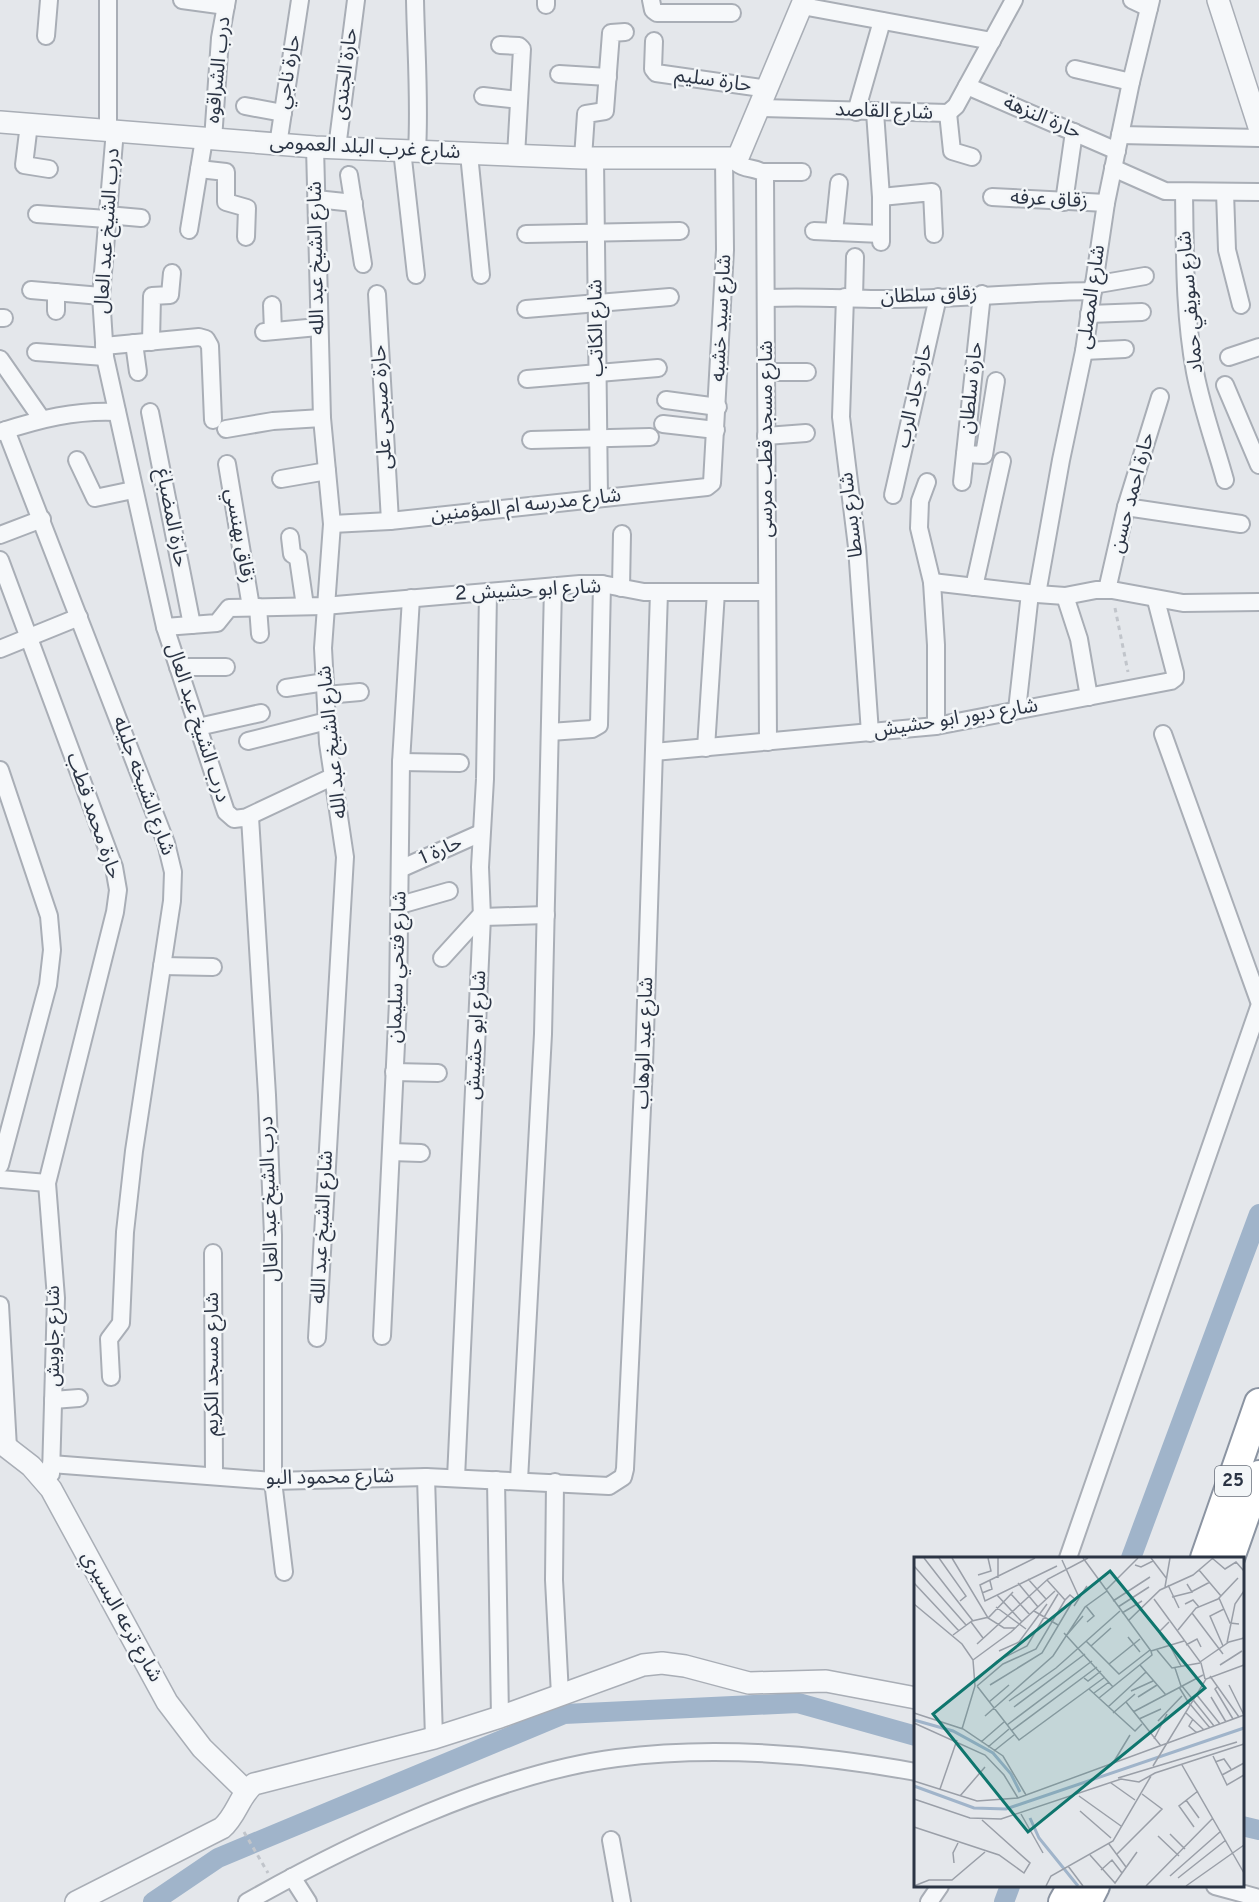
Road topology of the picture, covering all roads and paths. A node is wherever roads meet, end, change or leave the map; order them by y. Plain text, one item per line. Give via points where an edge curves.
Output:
1 (49, 0) edge
2 (108, 0) edge
3 (182, 0) edge
4 (300, 0) edge
5 (356, 0) edge
6 (415, 0) edge
7 (651, 0) edge
8 (1014, 0) edge
9 (1132, 0) edge
10 (1218, 0) edge
11 (226, 3) edge
12 (803, 3) edge
13 (1150, 4) edge
14 (732, 13) dead end
15 (882, 21) junction
16 (625, 32) dead end
17 (46, 36) dead end
18 (654, 41) dead end
19 (992, 41) junction
20 (500, 45) dead end
21 (1075, 69) dead end
22 (559, 74) dead end
23 (608, 77) junction
24 (1131, 82) junction
25 (967, 86) junction
26 (768, 88) junction
27 (1253, 92) edge
28 (483, 96) dead end
29 (519, 100) junction
30 (245, 106) dead end
31 (759, 108) junction
32 (283, 112) junction
33 (856, 112) junction
34 (875, 112) junction
35 (948, 113) junction
36 (0, 122) edge
37 (29, 124) junction
38 (1259, 127) edge
39 (112, 129) junction
40 (1074, 132) junction
41 (1259, 138) edge
42 (209, 140) junction
43 (1118, 143) junction
44 (278, 144) junction
45 (315, 147) junction
46 (337, 148) junction
47 (410, 151) junction
48 (469, 154) junction
49 (516, 156) junction
50 (972, 157) dead end
51 (589, 158) junction
52 (728, 158) junction
53 (1113, 168) junction
54 (49, 169) dead end
55 (200, 169) junction
56 (764, 172) junction
57 (802, 172) dead end
58 (349, 175) dead end
59 (839, 183) dead end
60 (1184, 192) junction
61 (1226, 192) junction
62 (1259, 192) edge
63 (881, 196) junction
64 (992, 197) dead end
65 (316, 199) junction
66 (1064, 202) junction
67 (354, 203) junction
68 (1106, 203) junction
69 (38, 214) dead end
70 (107, 217) junction
71 (141, 218) dead end
72 (189, 230) dead end
73 (680, 231) dead end
74 (814, 231) dead end
75 (596, 232) junction
76 (834, 232) junction
77 (526, 234) dead end
78 (934, 234) dead end
79 (246, 237) dead end
80 (855, 257) dead end
81 (363, 264) dead end
82 (172, 273) dead end
83 (416, 275) dead end
84 (481, 275) dead end
85 (1145, 276) dead end
86 (1093, 288) junction
87 (31, 290) dead end
88 (56, 292) junction
89 (377, 294) dead end
90 (982, 294) junction
91 (101, 296) junction
92 (670, 297) dead end
93 (938, 297) junction
94 (766, 298) junction
95 (850, 298) junction
96 (597, 303) junction
97 (272, 305) dead end
98 (1242, 305) dead end
99 (526, 309) dead end
100 (56, 311) dead end
101 (1142, 312) dead end
102 (1089, 314) junction
103 (318, 327) junction
104 (151, 342) junction
105 (134, 343) junction
106 (1259, 347) edge
107 (1125, 349) dead end
108 (1084, 351) junction
109 (36, 352) dead end
110 (105, 352) junction
111 (1229, 357) dead end
112 (0, 359) edge
113 (658, 368) dead end
114 (598, 371) junction
115 (138, 372) dead end
116 (767, 372) junction
117 (807, 372) dead end
118 (5, 375) edge
119 (527, 379) dead end
120 (996, 381) dead end
121 (1225, 385) dead end
122 (1160, 396) dead end
123 (666, 400) dead end
124 (718, 407) junction
125 (117, 412) junction
126 (150, 412) dead end
127 (41, 418) junction
128 (322, 418) junction
129 (663, 424) dead end
130 (716, 430) junction
131 (3, 431) edge
132 (806, 433) dead end
133 (766, 436) junction
134 (650, 437) dead end
135 (599, 438) junction
136 (531, 440) dead end
137 (965, 454) junction
138 (78, 460) dead end
139 (1002, 461) dead end
140 (227, 464) dead end
141 (1259, 465) edge
142 (327, 471) junction
143 (714, 477) joint
144 (281, 479) dead end
145 (1225, 480) dead end
146 (962, 482) dead end
147 (927, 483) dead end
148 (133, 490) junction
149 (892, 495) dead end
150 (599, 498) junction
151 (1126, 507) junction
152 (42, 519) junction
153 (390, 521) junction
154 (332, 524) junction
155 (1241, 524) dead end
156 (622, 534) dead end
157 (0, 535) edge
158 (287, 544) dead end
159 (0, 560) edge
160 (932, 582) junction
161 (602, 584) junction
162 (553, 586) junction
163 (974, 587) junction
164 (621, 588) junction
165 (1109, 590) junction
166 (488, 592) junction
167 (660, 592) junction
168 (716, 592) junction
169 (767, 592) junction
170 (1034, 594) junction
171 (1065, 596) junction
172 (411, 598) junction
173 (1156, 600) junction
174 (1259, 602) edge
175 (305, 606) junction
176 (324, 606) junction
177 (254, 607) junction
178 (80, 617) junction
179 (192, 625) junction
180 (165, 627) junction
181 (260, 634) dead end
182 (30, 637) junction
183 (0, 649) edge
184 (178, 667) junction
185 (226, 667) dead end
186 (286, 688) dead end
187 (1131, 688) junction
188 (325, 689) junction
189 (360, 692) dead end
190 (1089, 697) junction
191 (1017, 710) junction
192 (261, 713) dead end
193 (327, 721) junction
194 (936, 726) junction
195 (198, 727) junction
196 (550, 732) junction
197 (870, 733) junction
198 (1163, 734) dead end
199 (248, 741) dead end
200 (768, 742) junction
201 (706, 748) junction
202 (654, 752) junction
203 (401, 762) junction
204 (460, 763) dead end
205 (0, 770) edge
206 (332, 777) junction
207 (249, 816) junction
208 (481, 833) junction
209 (400, 869) junction
210 (449, 891) dead end
211 (400, 905) junction
212 (482, 915) junction
213 (546, 915) junction
214 (442, 958) dead end
215 (162, 966) junction
216 (213, 967) dead end
217 (1259, 1001) edge
218 (1259, 1007) edge
219 (394, 1072) junction
220 (438, 1073) dead end
221 (391, 1152) junction
222 (422, 1153) dead end
223 (0, 1165) edge
224 (0, 1179) edge
225 (47, 1183) junction
226 (213, 1253) dead end
227 (0, 1305) edge
228 (382, 1336) dead end
229 (317, 1338) dead end
230 (111, 1377) dead end
231 (79, 1398) dead end
232 (53, 1400) junction
233 (1259, 1402) edge
234 (4, 1445) edge
235 (51, 1464) junction
236 (214, 1475) junction
237 (1259, 1475) edge
238 (426, 1477) junction
239 (456, 1478) junction
240 (496, 1480) junction
241 (519, 1480) junction
242 (273, 1481) junction
243 (555, 1482) junction
244 (609, 1486) joint
245 (51, 1489) junction
246 (1068, 1557) edge
247 (1205, 1557) edge
248 (1230, 1557) edge
249 (284, 1572) dead end
250 (560, 1695) junction
251 (914, 1698) edge
252 (500, 1717) junction
253 (434, 1738) junction
254 (914, 1772) edge
255 (246, 1791) junction
256 (611, 1840) dead end
257 (253, 1847) dead end
258 (292, 1877) junction
259 (270, 1878) dead end
260 (939, 1887) edge
261 (1072, 1887) edge
262 (1095, 1887) edge
263 (1219, 1887) edge
264 (1259, 1898) edge
265 (76, 1902) edge
266 (247, 1902) edge
267 (308, 1902) edge
268 (622, 1902) edge
269 (928, 1902) edge
270 (1064, 1902) edge
271 (1088, 1902) edge

1 - 17 street
2 - 39 street, درب الشيخ عبد العال
3 - 11 street
4 - 32 street, حارة ناجي
5 - 46 street, حارة الجندى
6 - 47 street via 416,89 420,106
7 - 14 street via 657,13
8 - 19 street, شارع القاصد
9 - 13 street
10 - 27 street
11 - 42 street, درب الشراقوه
12 - 15 street
12 - 26 street
13 - 24 street, شارع المصلى
15 - 19 street
15 - 33 street
16 - 23 street via 610,33
18 - 26 street, حارة سليم via 656,73
19 - 25 street, شارع القاصد
20 - 29 street via 522,48
21 - 24 street
22 - 23 street
23 - 51 street, شارع الكاتب via 605,111 585,115
24 - 43 street, شارع المصلى
25 - 35 street, شارع القاصد
25 - 40 street, حارة النزهة
26 - 31 street
27 - 38 street
28 - 29 street
29 - 49 street
30 - 32 street
31 - 33 street, شارع القاصد
31 - 52 street via 739,155
32 - 44 street, حارة ناجي
33 - 34 street, شارع القاصد
34 - 35 street, شارع القاصد
34 - 63 street
35 - 50 street via 952,151
36 - 37 street, شارع غرب البلد العمومى
37 - 39 street, شارع غرب البلد العمومى
37 - 54 street via 24,165
39 - 42 street, شارع غرب البلد العمومى
39 - 70 street, درب الشيخ عبد العال
40 - 43 street, حارة النزهة
40 - 66 street
41 - 43 street
42 - 44 street, شارع غرب البلد العمومى
42 - 55 street, درب الشراقوه
43 - 53 street, شارع المصلى
44 - 45 street, شارع غرب البلد العمومى
45 - 46 street, شارع غرب البلد العمومى
45 - 65 street, شارع الشيخ عبد الله
46 - 47 street, شارع غرب البلد العمومى
47 - 48 street, شارع غرب البلد العمومى
47 - 83 street
48 - 49 street, شارع غرب البلد العمومى
48 - 84 street
49 - 51 street, شارع غرب البلد العمومى
51 - 52 street, شارع غرب البلد العمومى
51 - 75 street, شارع الكاتب
52 - 56 street via 743,169
52 - 124 street, شارع سيد خشبه
53 - 60 street via 1152,187
53 - 68 street, شارع المصلى
55 - 72 street, درب الشراقوه
55 - 79 street via 226,172 226,202 248,208
56 - 57 street
56 - 94 street, شارع مسجد قطب مرسى
58 - 67 street
59 - 76 street
60 - 61 street
60 - 145 street, شارع سويفي حماد via 1190,337
61 - 62 street
61 - 98 street via 1227,250
63 - 76 street via 881,238
63 - 78 street via 932,192
64 - 66 street, زقاق عرفه
65 - 67 street
65 - 103 street, شارع الشيخ عبد الله
66 - 68 street, زقاق عرفه
67 - 81 street
68 - 86 street, شارع المصلى
69 - 70 street
70 - 71 street
70 - 91 street, درب الشيخ عبد العال
73 - 75 street
74 - 76 street
75 - 77 street
75 - 96 street, شارع الكاتب
80 - 95 street, شارع بسطا
82 - 104 street via 170,295 152,296
85 - 86 street, زقاق سلطان
86 - 90 street, زقاق سلطان
86 - 102 street, شارع المصلى
87 - 88 street
88 - 91 street
88 - 100 street
89 - 153 street, حارة صبحى على
90 - 93 street, زقاق سلطان
90 - 137 street, حارة سلطان
91 - 110 street, درب الشيخ عبد العال
92 - 96 street
93 - 95 street, زقاق سلطان
93 - 149 street, حارة جاد الرب
94 - 95 street, زقاق سلطان
94 - 116 street, شارع مسجد قطب مرسى
95 - 197 street, شارع بسطا via 841,417 857,547
96 - 99 street
96 - 114 street, شارع الكاتب
97 - 103 street via 268,332
101 - 102 street
102 - 108 street, شارع المصلى
103 - 128 street, شارع الشيخ عبد الله
104 - 105 street
104 - 128 street via 199,337 208,341 219,424
105 - 110 street
105 - 115 street
106 - 111 street
107 - 108 street
108 - 170 street, شارع المصلى
109 - 110 street
110 - 125 street, درب الشيخ عبد العال
112 - 118 street
113 - 114 street
114 - 119 street
114 - 135 street, شارع الكاتب
116 - 117 street
116 - 133 street, شارع مسجد قطب مرسى
118 - 127 street
120 - 137 street via 984,455
121 - 141 street
122 - 151 street, حارة احمد حسن
123 - 124 street
124 - 130 street, شارع سيد خشبه
125 - 127 street via 71,412
125 - 148 street, درب الشيخ عبد العال
126 - 179 street, حارة المضباغ
127 - 131 street
128 - 142 street, شارع الشيخ عبد الله
129 - 130 street
130 - 143 street, شارع سيد خشبه
131 - 152 street, شارع الشيخه جليله
132 - 133 street
133 - 169 street, شارع مسجد قطب مرسى
134 - 135 street
135 - 136 street
135 - 150 street, شارع الكاتب
137 - 146 street, حارة سلطان
138 - 148 street via 95,498
139 - 163 street
140 - 177 street, زقاق بهنسي
142 - 144 street
142 - 154 street, شارع الشيخ عبد الله
143 - 150 street, شارع مدرسه ام المؤمنين via 707,487
147 - 160 street via 920,501 919,528
148 - 180 street, درب الشيخ عبد العال
150 - 153 street, شارع مدرسه ام المؤمنين
151 - 155 street
151 - 165 street, حارة احمد حسن
152 - 157 street
152 - 178 street, شارع الشيخه جليله
153 - 154 street, شارع مدرسه ام المؤمنين
154 - 176 street, شارع الشيخ عبد الله
156 - 164 street
158 - 175 street via 292,554 298,556
159 - 182 street, حارة محمد قطب
160 - 163 street
160 - 194 street
161 - 162 street, شارع ابو حشيش 2
161 - 164 street, شارع ابو حشيش 2
161 - 196 street via 599,726
162 - 166 street, شارع ابو حشيش 2
162 - 196 street
163 - 170 street
164 - 167 street, شارع ابو حشيش 2
165 - 171 street
165 - 173 street
165 - 187 path
166 - 172 street, شارع ابو حشيش 2
166 - 208 street, شارع ابو حشيش
167 - 168 street, شارع ابو حشيش 2
167 - 202 street, شارع عبد الوهاب
168 - 169 street, شارع ابو حشيش 2
168 - 201 street
169 - 200 street, شارع مسجد قطب مرسى
170 - 171 street
170 - 191 street, شارع المصلى
171 - 190 street via 1079,639
172 - 176 street, شارع ابو حشيش 2
172 - 203 street, شارع فتحي سليمان
173 - 174 street
173 - 187 street, شارع دبور ابو حشيش via 1175,678
175 - 176 street, شارع ابو حشيش 2
175 - 177 street, شارع ابو حشيش 2
176 - 188 street, شارع الشيخ عبد الله
177 - 179 street, شارع ابو حشيش 2 via 228,608 218,622
177 - 181 street, زقاق بهنسي
178 - 182 street
178 - 215 street, شارع الشيخه جليله via 171,858 173,887
179 - 180 street
180 - 184 street, درب الشيخ عبد العال
182 - 183 street
182 - 225 street, حارة محمد قطب via 114,867 118,890
184 - 185 street
184 - 195 street, درب الشيخ عبد العال
186 - 188 street
187 - 190 street, شارع دبور ابو حشيش
188 - 189 street
188 - 193 street, شارع الشيخ عبد الله
190 - 191 street, شارع دبور ابو حشيش
191 - 194 street, شارع دبور ابو حشيش
192 - 195 street
193 - 199 street
193 - 206 street, شارع الشيخ عبد الله
194 - 197 street, شارع دبور ابو حشيش
195 - 207 street, درب الشيخ عبد العال via 228,815 234,819
196 - 213 street
197 - 200 street, شارع دبور ابو حشيش
198 - 217 street
200 - 201 street, شارع دبور ابو حشيش
201 - 202 street, شارع دبور ابو حشيش
202 - 244 street, شارع عبد الوهاب via 644,1077 625,1468 623,1477
203 - 204 street
203 - 209 street, شارع فتحي سليمان
205 - 223 street via 49,916 52,950 48,985
206 - 207 street
206 - 229 street, شارع الشيخ عبد الله via 345,857
207 - 242 street, درب الشيخ عبد العال via 273,1235
208 - 209 street, حارة 1
208 - 212 street, شارع ابو حشيش
209 - 211 street, شارع فتحي سليمان
210 - 211 street
211 - 219 street, شارع فتحي سليمان
212 - 213 street
212 - 214 street
212 - 239 street, شارع ابو حشيش
213 - 241 street
215 - 216 street
215 - 230 street, شارع الشيخه جليله via 124,1232 122,1323 109,1339
218 - 246 street
219 - 220 street
219 - 221 street, شارع فتحي سليمان
221 - 222 street
221 - 228 street, شارع فتحي سليمان
224 - 225 street
225 - 232 street, شارع جاويش via 56,1298
226 - 236 street, شارع مسجد الكريم
227 - 234 street
231 - 232 street
232 - 235 street, شارع جاويش
233 - 247 highway, 25
234 - 245 street, شارع ترعه البسيري via 31,1466
235 - 236 street, شارع محمود البو
235 - 245 street, شارع جاويش
236 - 242 street, شارع محمود البو
237 - 248 highway, 25
238 - 239 street, شارع محمود البو
238 - 242 street, شارع محمود البو
238 - 253 street
239 - 240 street, شارع محمود البو
240 - 241 street, شارع محمود البو
240 - 252 street
241 - 243 street, شارع محمود البو
242 - 249 street, درب الشيخ عبد العال
243 - 244 street, شارع محمود البو
243 - 250 street via 554,1581
245 - 255 street, شارع ترعه البسيري via 167,1702 202,1748
250 - 251 street via 621,1671 662,1663 749,1683 826,1681
250 - 252 street
252 - 253 street
253 - 255 street via 254,1784
254 - 258 street via 862,1762 766,1753 686,1752 618,1758 536,1774 400,1826
255 - 265 street via 222,1828
256 - 268 street
257 - 259 path
258 - 266 street
258 - 267 street
260 - 269 street
261 - 270 highway
262 - 271 highway
263 - 264 street

